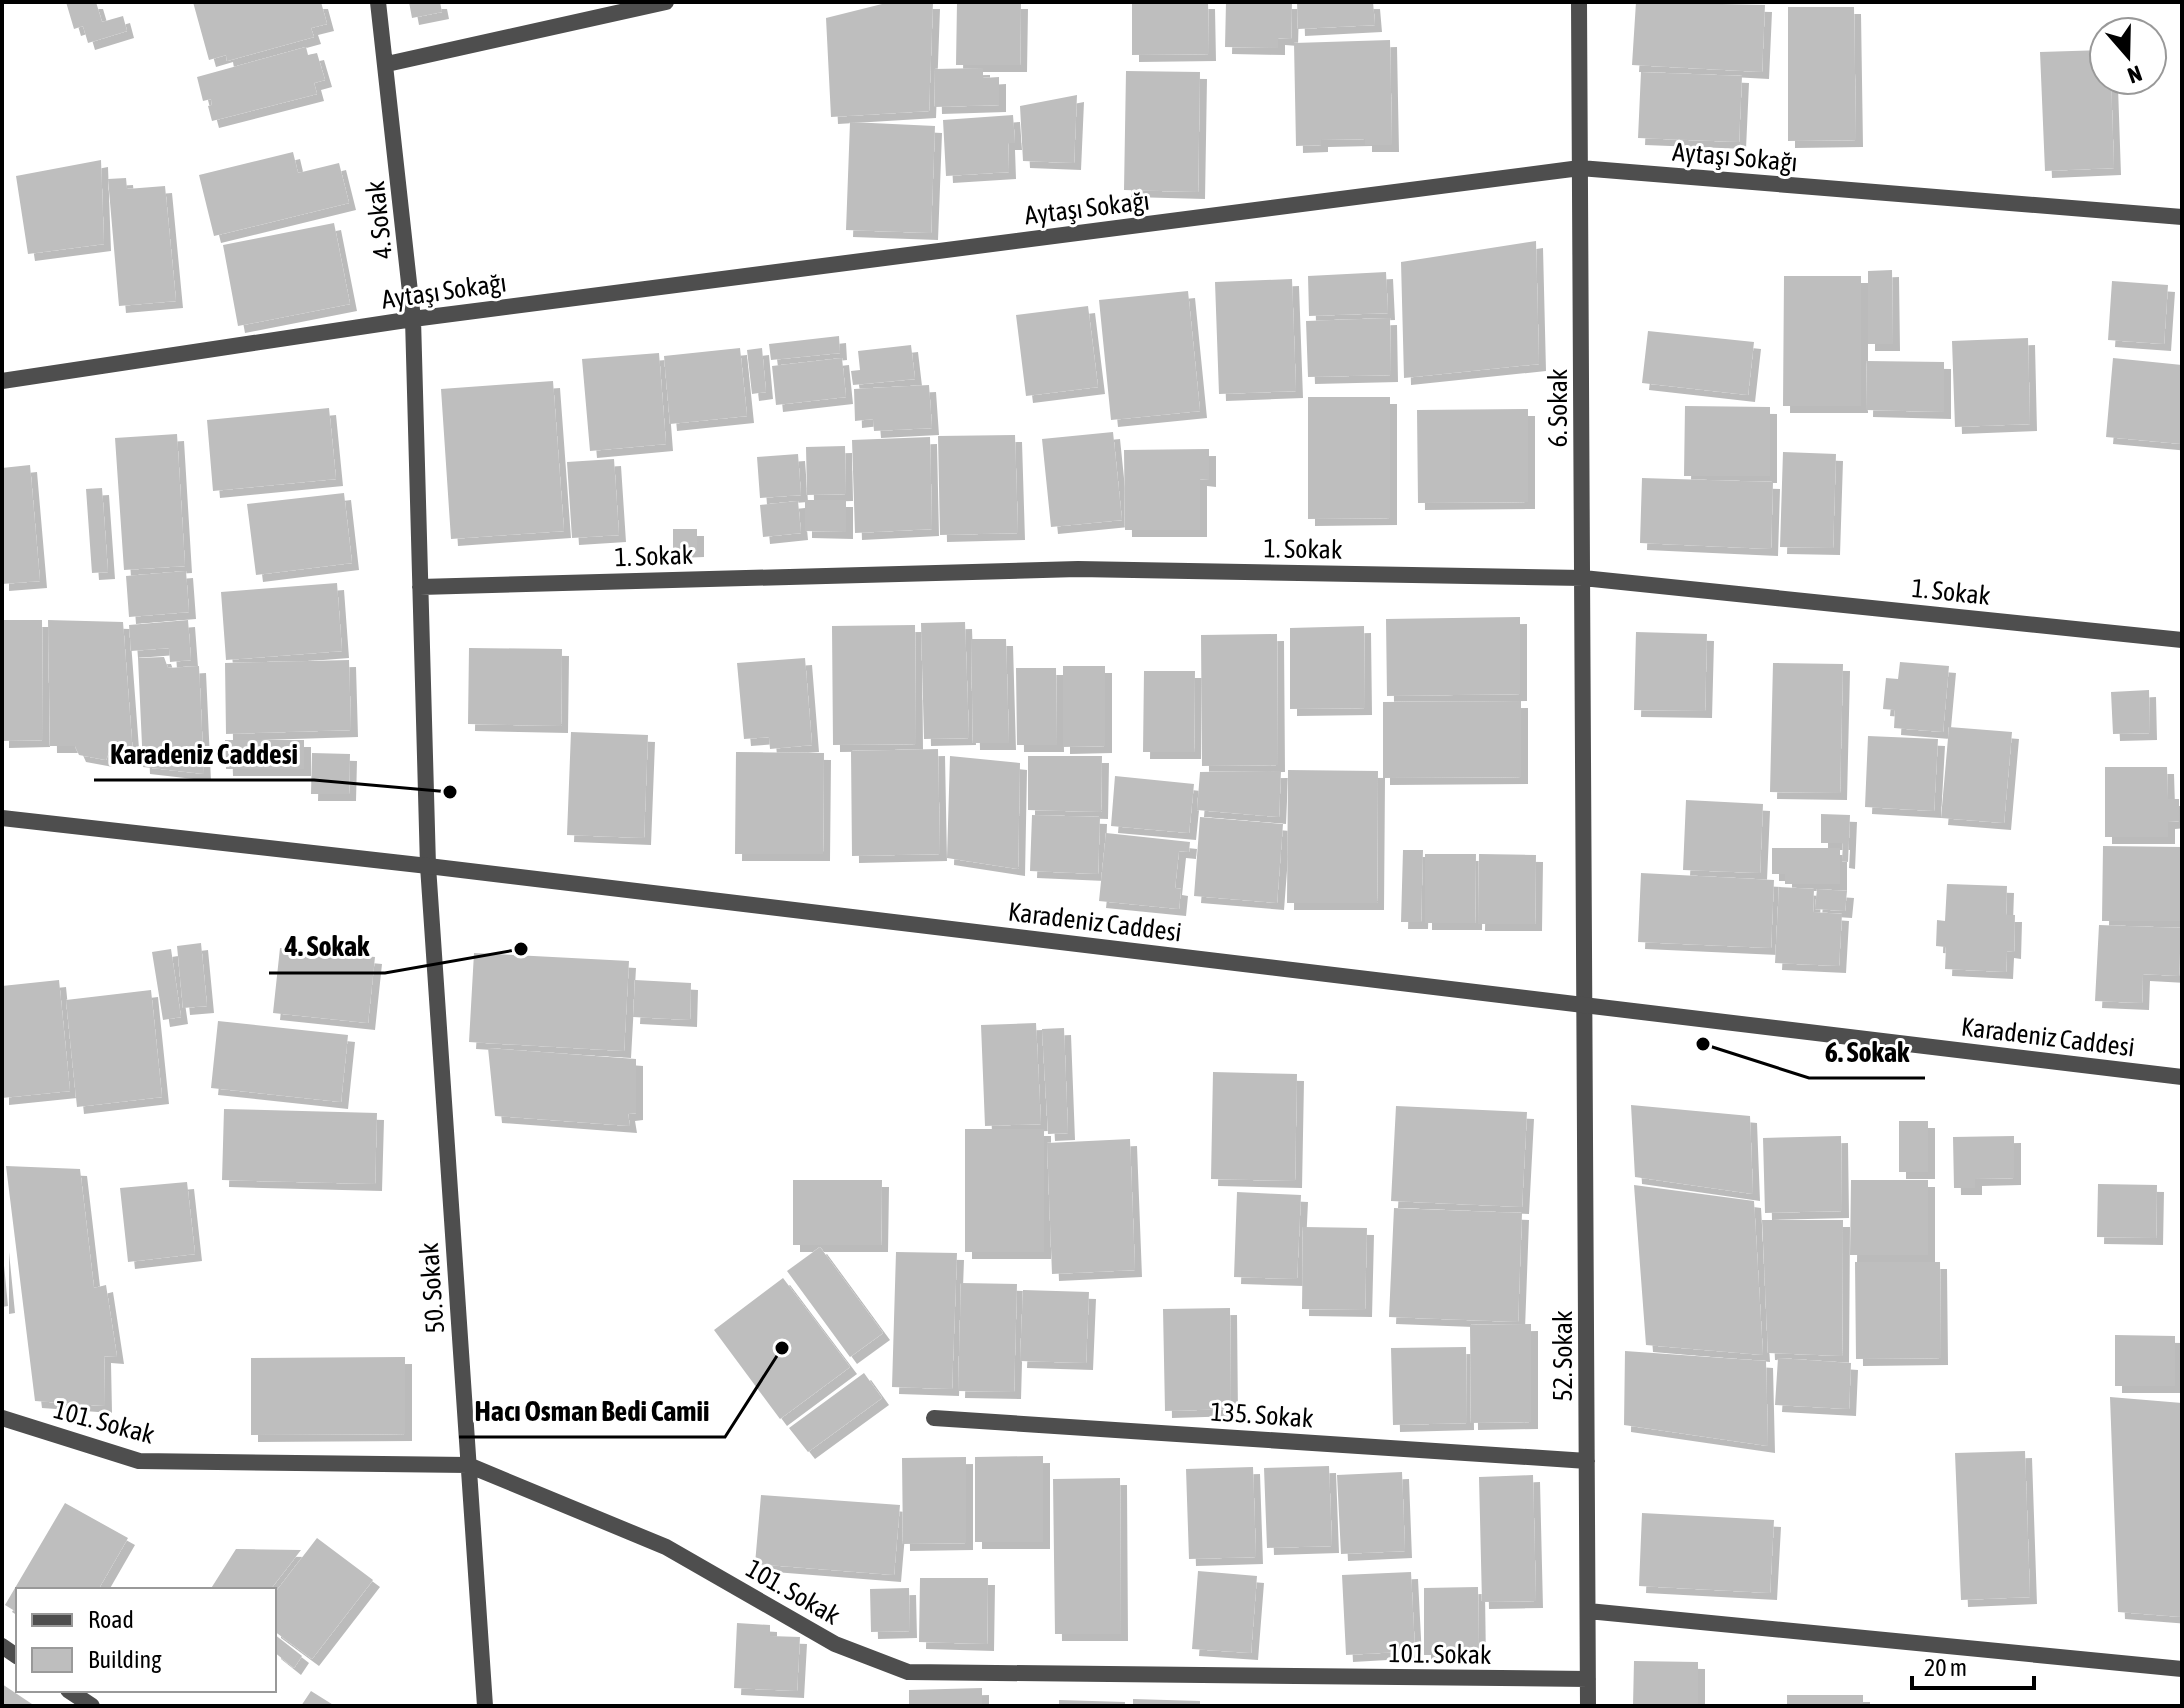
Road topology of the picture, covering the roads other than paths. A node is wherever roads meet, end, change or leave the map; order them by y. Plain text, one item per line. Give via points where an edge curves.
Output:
1 (378, 2) edge
2 (666, 2) edge
3 (1579, 2) edge
4 (387, 64) junction
5 (1580, 168) junction
6 (2182, 217) edge
7 (413, 319) junction
8 (2, 381) edge
9 (1583, 578) junction
10 (420, 587) junction
11 (2182, 640) edge
12 (2, 818) edge
13 (428, 866) junction
14 (1586, 1006) junction
15 (2182, 1077) edge
16 (2, 1418) edge
17 (934, 1418) dead end
18 (1587, 1461) junction
19 (468, 1465) junction
20 (1588, 1611) junction
21 (2182, 1669) edge
22 (1588, 1679) junction
23 (71, 1692) edge
24 (92, 1706) edge
25 (485, 1706) edge
26 (1588, 1706) edge

1 - 4 street, 4. Sokak
2 - 4 street
3 - 5 street, 6. Sokak
4 - 7 street, 4. Sokak
5 - 6 street, Aytaşı Sokağı
5 - 7 street, Aytaşı Sokağı
5 - 9 street, 6. Sokak
7 - 8 street, Aytaşı Sokağı
7 - 10 street, 4. Sokak
9 - 10 street, 1. Sokak via 1078,569
9 - 11 street, 1. Sokak
9 - 14 street, 6. Sokak
10 - 13 street, 4. Sokak
12 - 13 street, Karadeniz Caddesi
13 - 14 street, Karadeniz Caddesi
13 - 19 street, 50. Sokak
14 - 15 street, Karadeniz Caddesi
14 - 18 street, 52. Sokak
16 - 19 street, 101. Sokak via 139,1461
17 - 18 street, 135. Sokak
18 - 20 street, 52. Sokak
19 - 22 street, 101. Sokak via 666,1547 835,1644 908,1672
19 - 25 street, 50. Sokak
20 - 21 street
20 - 22 street, 52. Sokak
22 - 26 street, 52. Sokak
23 - 24 street

